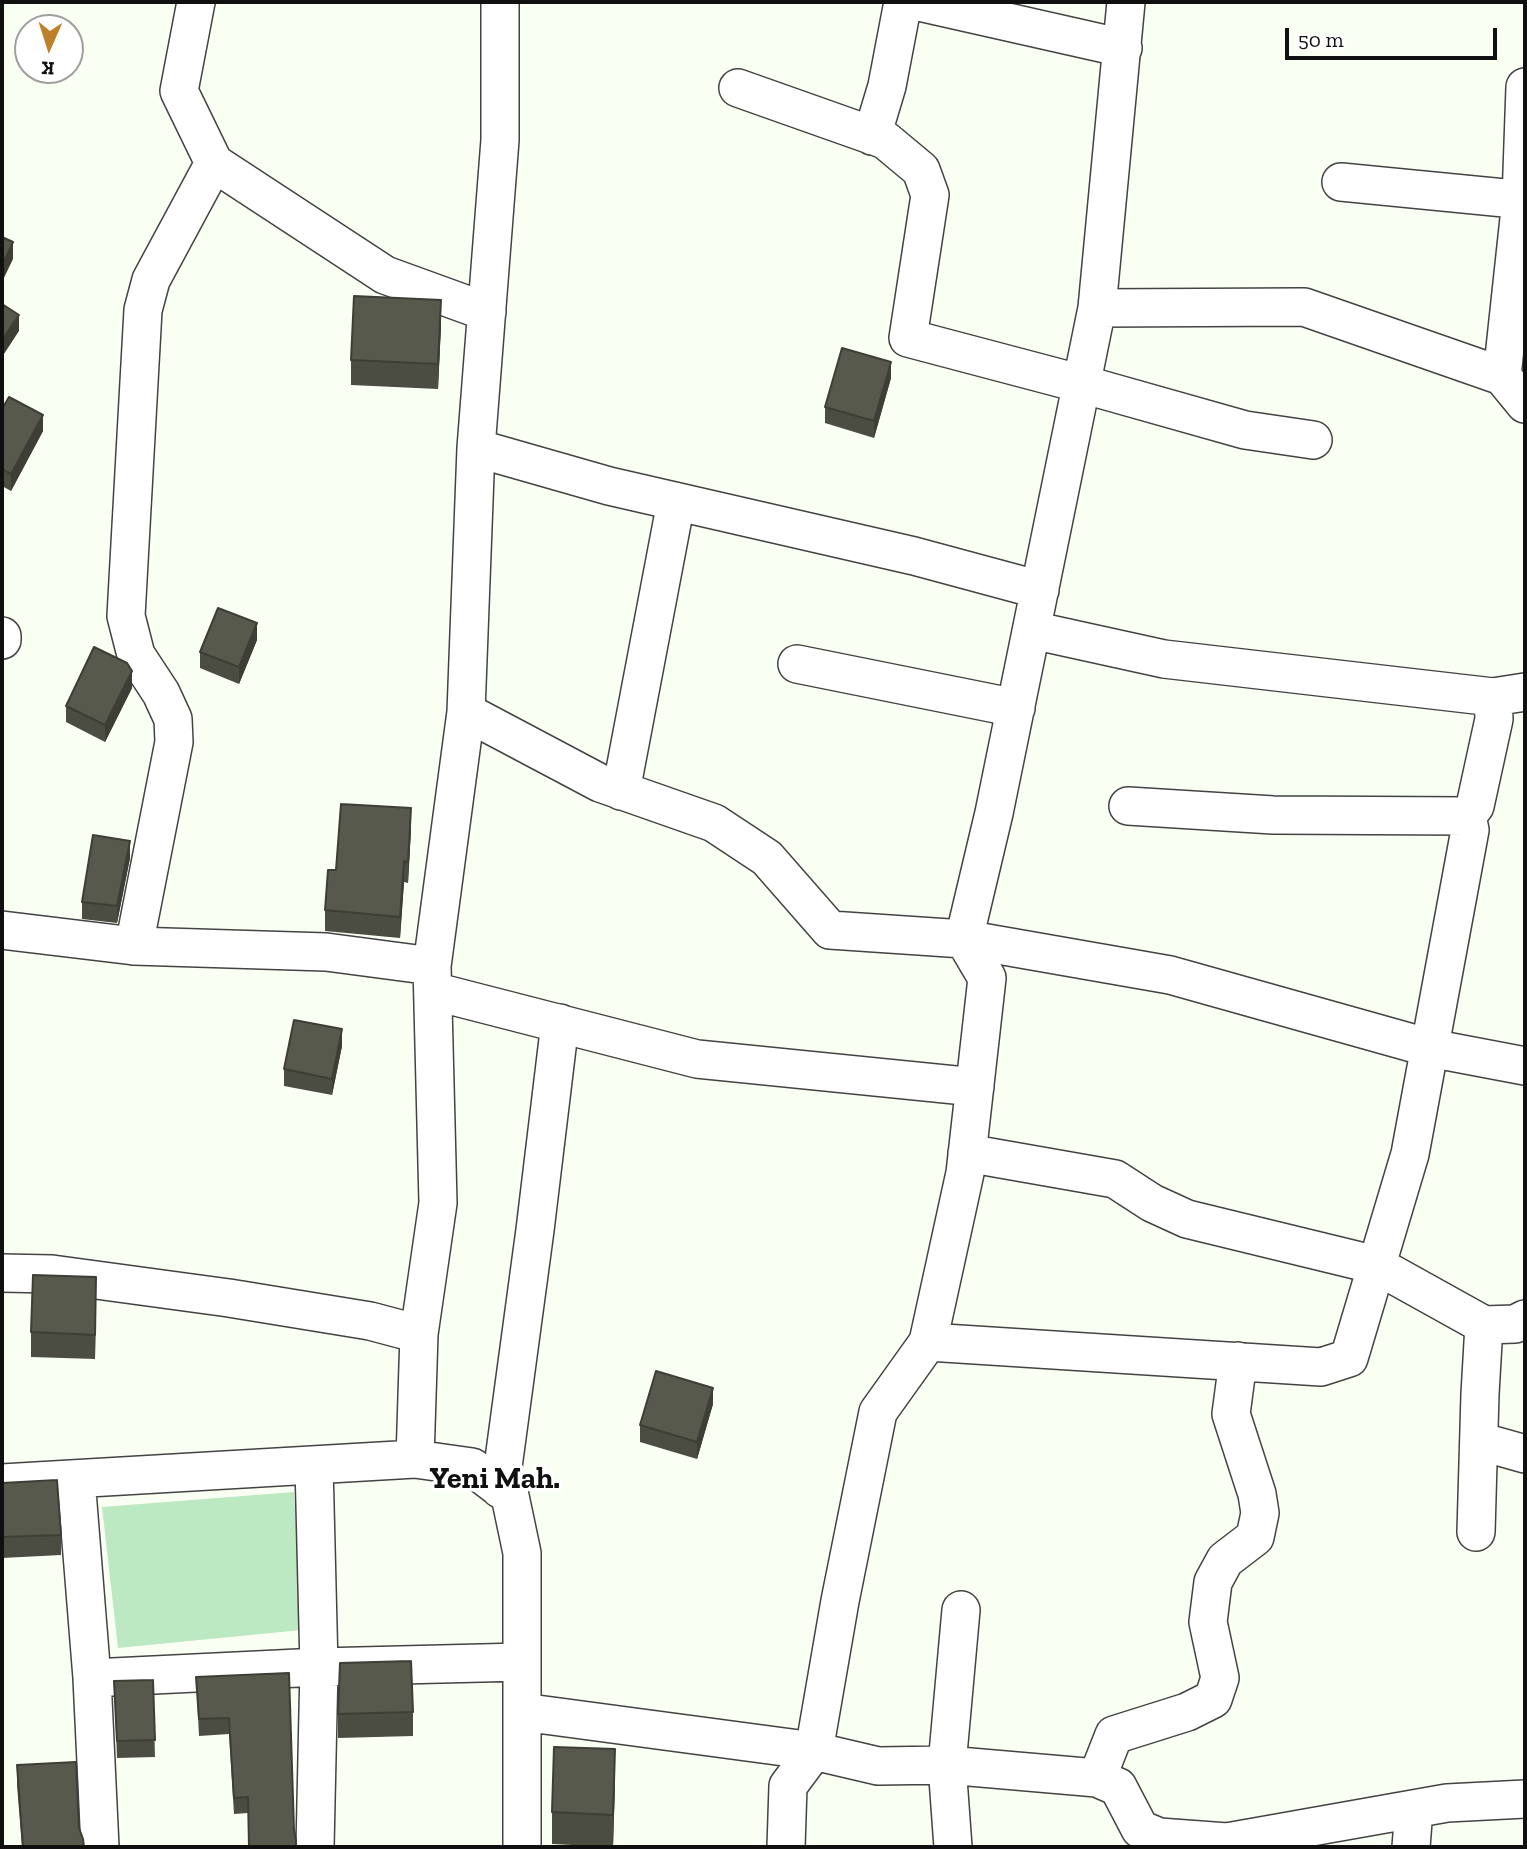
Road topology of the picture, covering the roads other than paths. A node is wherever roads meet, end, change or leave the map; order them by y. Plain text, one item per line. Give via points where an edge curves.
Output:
1 (196, 2) edge
2 (500, 2) edge
3 (903, 2) edge
4 (919, 2) edge
5 (1126, 2) edge
6 (1123, 48) junction
7 (1525, 87) edge
8 (738, 88) dead end
9 (872, 136) junction
10 (214, 163) junction
11 (1341, 182) dead end
12 (1523, 200) edge
13 (1097, 308) junction
14 (486, 312) junction
15 (1502, 376) junction
16 (1082, 384) junction
17 (1525, 404) edge
18 (1313, 440) dead end
19 (476, 448) junction
20 (676, 502) junction
21 (1040, 590) junction
22 (1032, 630) junction
23 (797, 664) dead end
24 (1509, 694) edge
25 (1016, 708) junction
26 (466, 712) junction
27 (621, 791) junction
28 (1128, 806) dead end
29 (1467, 816) junction
30 (2, 930) edge
31 (964, 939) junction
32 (134, 946) junction
33 (432, 978) junction
34 (560, 1023) junction
35 (1430, 1048) junction
36 (1525, 1066) edge
37 (975, 1087) junction
38 (967, 1153) junction
39 (1376, 1265) junction
40 (2, 1273) edge
41 (1525, 1319) edge
42 (1484, 1325) junction
43 (419, 1334) junction
44 (928, 1342) junction
45 (1238, 1361) junction
46 (1479, 1441) junction
47 (1525, 1454) edge
48 (415, 1459) junction
49 (314, 1465) junction
50 (76, 1479) junction
51 (2, 1483) edge
52 (500, 1489) junction
53 (1476, 1532) dead end
54 (961, 1610) dead end
55 (522, 1662) junction
56 (319, 1667) junction
57 (92, 1678) junction
58 (522, 1712) junction
59 (814, 1751) junction
60 (947, 1765) junction
61 (1097, 1778) junction
62 (1525, 1799) edge
63 (1414, 1809) junction
64 (100, 1847) edge
65 (316, 1847) edge
66 (522, 1847) edge
67 (786, 1847) edge
68 (953, 1847) edge
69 (1411, 1847) edge

1 - 10 street via 179,91
2 - 14 street via 500,140
3 - 9 street
4 - 6 street
5 - 6 street
6 - 13 street
7 - 12 street
8 - 9 street
9 - 16 street via 885,140 921,170 930,195 908,338
10 - 14 street via 385,275
10 - 32 street via 151,280 143,310 126,616 136,655 173,719 174,742
11 - 12 street
12 - 15 street
13 - 15 street via 1304,307
13 - 16 street
14 - 19 street
15 - 17 street
16 - 18 street via 1245,430
16 - 21 street
19 - 20 street
19 - 26 street
20 - 21 street
20 - 27 street
21 - 22 street
22 - 24 street via 1164,659
22 - 25 street
23 - 25 street
24 - 29 street via 1494,719 1475,806
25 - 31 street
26 - 27 street
26 - 33 street
27 - 31 street via 714,823 767,858 830,930
28 - 29 street via 1273,815
29 - 35 street via 1470,830
30 - 32 street
31 - 35 street via 1170,975
31 - 37 street via 987,978
32 - 33 street via 326,952
33 - 34 street
33 - 43 street via 438,1203
34 - 37 street via 697,1059
34 - 52 street
35 - 36 street
35 - 39 street via 1410,1154
37 - 38 street
38 - 39 street via 1115,1179 1187,1219
38 - 44 street
39 - 42 street
39 - 45 street via 1349,1358 1321,1367
40 - 43 street via 52,1274 229,1298 370,1321
41 - 42 street
42 - 46 street
43 - 48 street
44 - 45 street
44 - 59 street via 878,1412
45 - 61 street via 1231,1414 1260,1513 1255,1537 1225,1560 1213,1582 1208,1622 1220,1678 1213,1699 1188,1712 1114,1735
46 - 47 street
46 - 53 street
48 - 49 street
48 - 52 street via 472,1466
49 - 50 street
49 - 56 street
50 - 51 street
50 - 57 street
52 - 55 street via 510,1496 522,1553
54 - 60 street
55 - 56 street
55 - 58 street
56 - 57 street
56 - 65 street
57 - 64 street
58 - 59 street
58 - 66 street
59 - 60 street via 878,1766
59 - 67 street via 788,1786
60 - 61 street
60 - 68 street
61 - 63 street via 1118,1787 1140,1829 1159,1837 1227,1842
62 - 63 street
63 - 69 street

